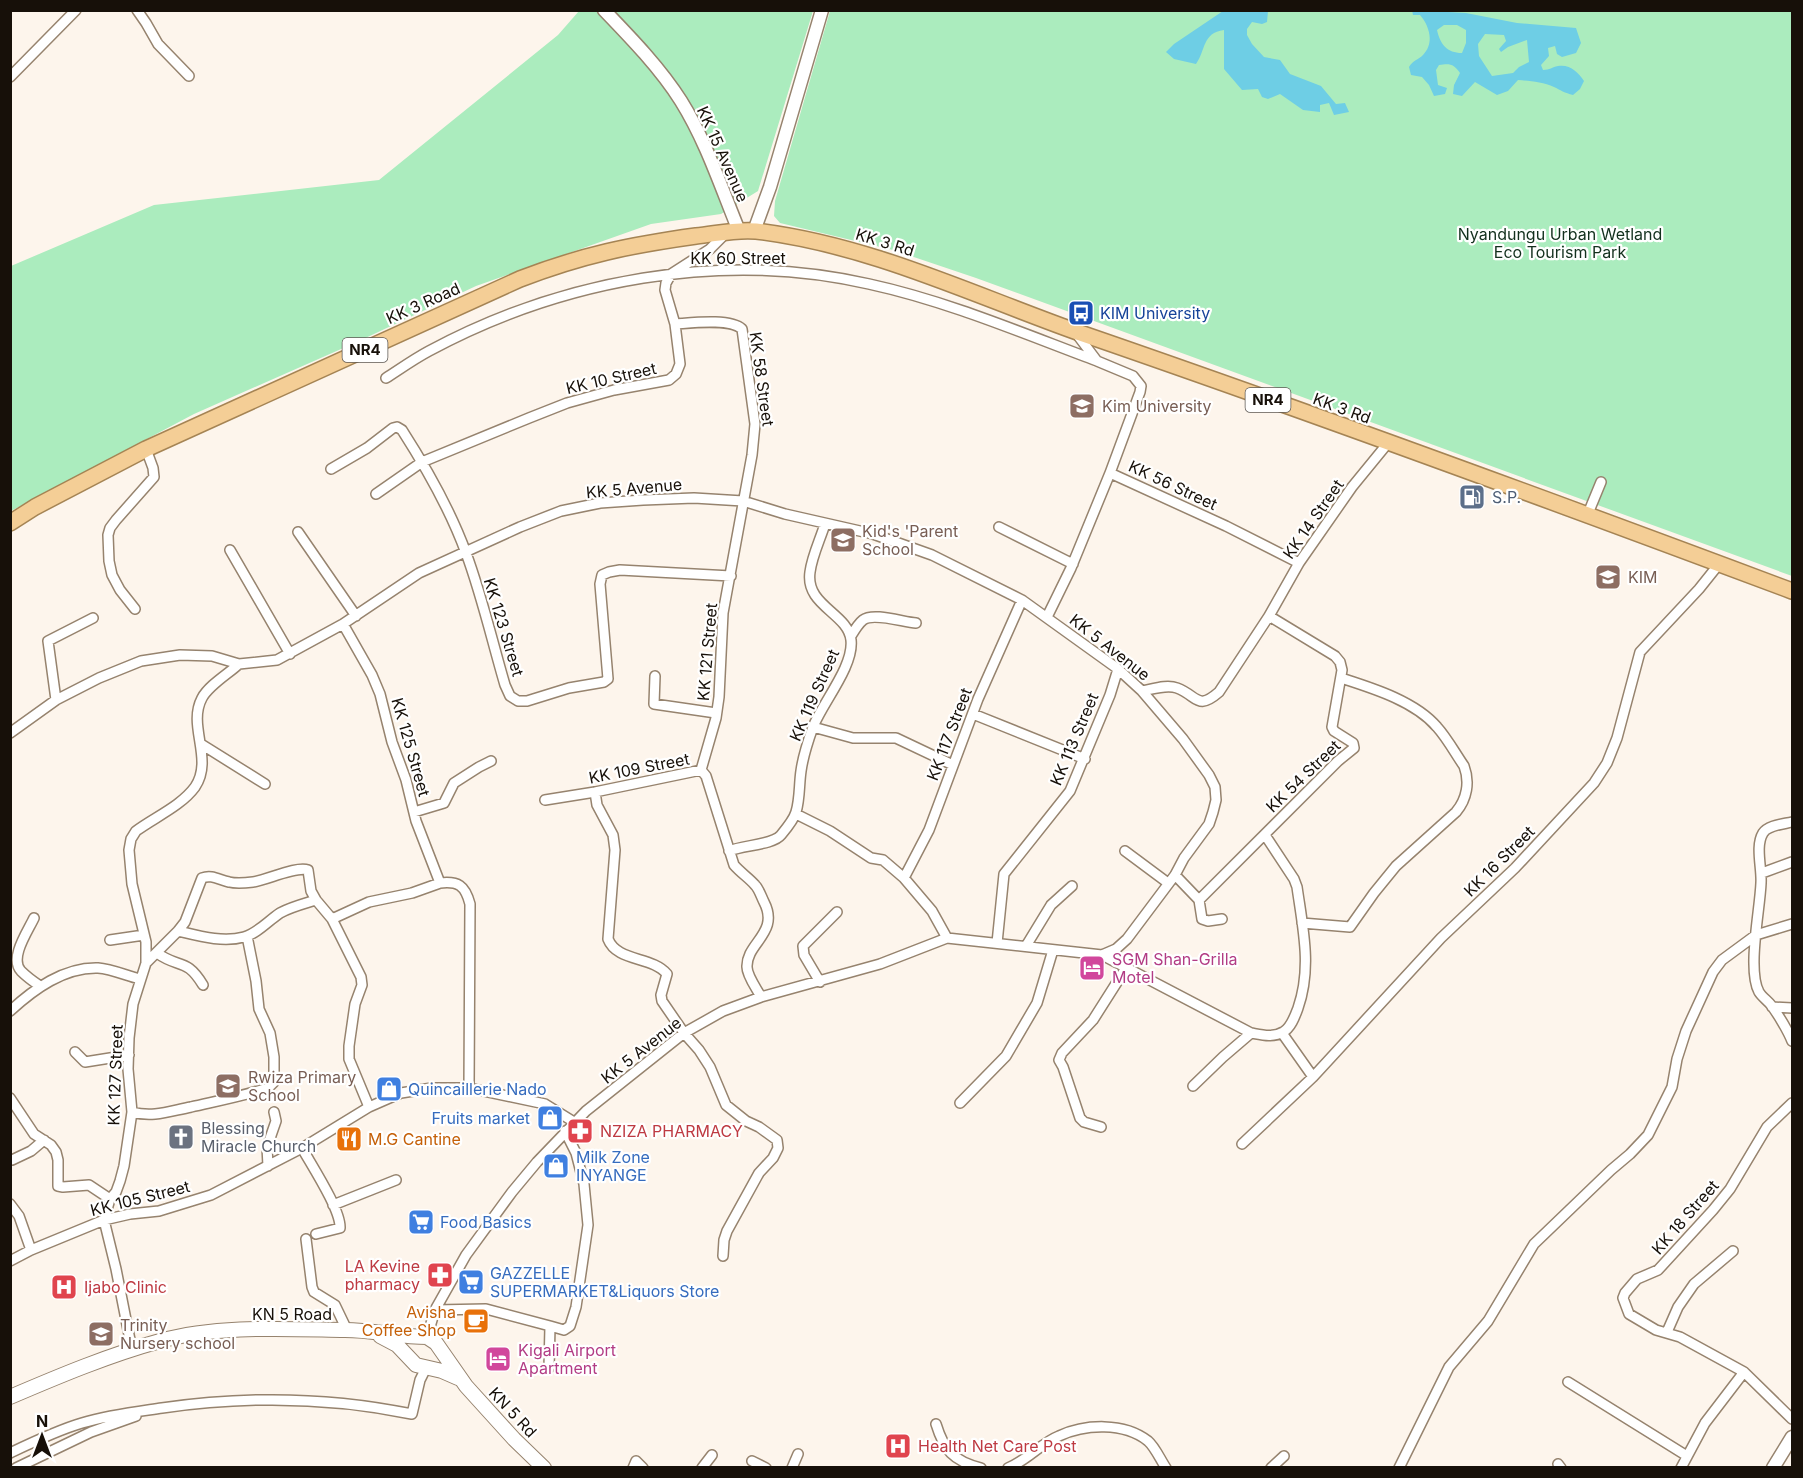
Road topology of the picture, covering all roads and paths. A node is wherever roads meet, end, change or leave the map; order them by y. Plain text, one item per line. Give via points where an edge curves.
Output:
1 (76, 10) edge
2 (137, 10) edge
3 (603, 10) edge
4 (822, 10) edge
5 (189, 76) dead end
6 (10, 77) edge
7 (740, 231) junction
8 (671, 274) junction
9 (675, 324) junction
10 (1074, 331) junction
11 (1097, 361) junction
12 (386, 378) dead end
13 (1388, 443) junction
14 (146, 449) junction
15 (422, 462) junction
16 (331, 469) dead end
17 (1110, 473) junction
18 (1601, 482) dead end
19 (375, 494) dead end
20 (743, 501) junction
21 (1587, 516) junction
22 (10, 523) edge
23 (825, 524) junction
24 (999, 527) dead end
25 (298, 532) dead end
26 (230, 550) dead end
27 (466, 552) junction
28 (1299, 563) junction
29 (1073, 564) junction
30 (1719, 564) junction
31 (731, 576) junction
32 (1792, 591) edge
33 (1022, 600) junction
34 (135, 609) dead end
35 (356, 616) junction
36 (1269, 616) junction
37 (1047, 617) junction
38 (93, 618) dead end
39 (343, 624) junction
40 (916, 624) dead end
41 (851, 636) junction
42 (290, 654) junction
43 (239, 664) junction
44 (1118, 669) junction
45 (655, 676) dead end
46 (1341, 678) junction
47 (1143, 691) junction
48 (56, 700) junction
49 (716, 713) junction
50 (973, 714) junction
51 (813, 727) junction
52 (10, 733) edge
53 (201, 744) junction
54 (1085, 759) junction
55 (491, 761) dead end
56 (953, 765) junction
57 (701, 770) junction
58 (265, 784) dead end
59 (595, 792) junction
60 (545, 800) dead end
61 (414, 812) junction
62 (796, 814) junction
63 (1792, 822) edge
64 (1265, 835) junction
65 (729, 850) junction
66 (1125, 850) dead end
67 (1792, 862) edge
68 (1762, 873) junction
69 (1175, 875) junction
70 (904, 878) junction
71 (440, 883) junction
72 (1168, 883) junction
73 (1072, 886) dead end
74 (316, 900) junction
75 (1199, 900) junction
76 (837, 912) dead end
77 (34, 918) dead end
78 (332, 919) junction
79 (1222, 919) dead end
80 (1302, 923) junction
81 (1792, 924) edge
82 (178, 931) junction
83 (144, 935) junction
84 (1756, 935) junction
85 (247, 936) junction
86 (947, 938) junction
87 (110, 940) dead end
88 (997, 943) junction
89 (1026, 946) junction
90 (1053, 950) junction
91 (157, 953) junction
92 (1102, 955) junction
93 (146, 963) junction
94 (1126, 968) junction
95 (140, 979) junction
96 (820, 982) junction
97 (203, 985) dead end
98 (40, 986) junction
99 (761, 997) junction
100 (12, 1007) edge
101 (1772, 1007) junction
102 (1792, 1008) edge
103 (1251, 1033) junction
104 (1282, 1033) junction
105 (684, 1034) junction
106 (1792, 1041) edge
107 (75, 1052) dead end
108 (129, 1055) junction
109 (1312, 1077) junction
110 (1193, 1086) dead end
111 (469, 1088) junction
112 (12, 1103) edge
113 (960, 1103) dead end
114 (1792, 1103) edge
115 (369, 1107) junction
116 (132, 1112) junction
117 (274, 1112) dead end
118 (574, 1122) junction
119 (1101, 1127) dead end
120 (566, 1131) junction
121 (44, 1140) junction
122 (1242, 1144) dead end
123 (302, 1148) junction
124 (12, 1160) dead end
125 (268, 1166) junction
126 (396, 1180) dead end
127 (110, 1199) junction
128 (10, 1204) edge
129 (333, 1205) junction
130 (104, 1220) junction
131 (316, 1234) dead end
132 (306, 1239) dead end
133 (31, 1250) junction
134 (1733, 1251) dead end
135 (723, 1256) dead end
136 (10, 1261) edge
137 (435, 1310) junction
138 (550, 1326) junction
139 (347, 1330) junction
140 (369, 1331) junction
141 (1667, 1332) junction
142 (424, 1337) junction
143 (439, 1347) junction
144 (132, 1350) junction
145 (410, 1358) junction
146 (428, 1367) junction
147 (549, 1368) dead end
148 (1744, 1372) junction
149 (459, 1378) junction
150 (1568, 1382) dead end
151 (11, 1397) edge
152 (162, 1408) junction
153 (1792, 1419) edge
154 (936, 1424) dead end
155 (1792, 1437) edge
156 (10, 1453) edge
157 (798, 1454) dead end
158 (712, 1455) dead end
159 (1284, 1456) dead end
160 (1687, 1456) junction
161 (752, 1461) dead end
162 (16, 1467) edge
163 (544, 1467) edge
164 (702, 1467) edge
165 (766, 1467) edge
166 (792, 1467) edge
167 (981, 1467) edge
168 (1008, 1467) edge
169 (1166, 1467) edge
170 (1271, 1467) edge
171 (1399, 1467) edge
172 (1681, 1467) edge
173 (1773, 1467) edge

1 - 6 street
2 - 5 street via 158,44
3 - 7 street, KK 15 Avenue via 681,101
4 - 7 street via 770,187
7 - 8 street
7 - 10 highway, KK 3 Rd / NR4 via 814,241 876,257
7 - 14 highway, KK 3 Road / NR4 via 649,243 562,263
8 - 9 street, KK 10 Street via 665,290
8 - 11 street, KK 60 Street via 771,270 867,283 924,298
8 - 12 street, KK 60 Street via 592,288 518,311 427,352
9 - 15 street, KK 10 Street via 680,364 669,380 567,403
9 - 20 street, KK 58 Street via 728,323 742,329 755,424
10 - 11 street
10 - 13 highway, KK 3 Rd / NR4
11 - 17 street, KK 60 Street via 1133,376 1141,386
13 - 21 highway, KK 3 Rd / NR4
13 - 28 street, KK 14 Street
14 - 22 highway, KK 3 Road / NR4
14 - 34 street via 154,477 110,528 108,541 112,575
15 - 16 street via 397,427
15 - 19 street, KK 10 Street
15 - 27 street
17 - 28 street, KK 56 Street
17 - 29 street, KK 56 Street
18 - 21 street
20 - 23 street, KK 5 Avenue
20 - 27 street, KK 5 Avenue via 694,498 600,503 561,511
20 - 31 street, KK 121 Street
21 - 30 highway, KK 3 Rd / NR4
23 - 33 street, KK 5 Avenue via 873,534 932,555
23 - 41 street, KK 119 Street via 810,583 823,606 845,625
24 - 29 street
25 - 35 street
26 - 42 street
27 - 31 street, KK 123 Street via 506,686 510,696 518,701 608,679 602,575 620,570
27 - 35 street, KK 5 Avenue via 420,573
28 - 36 street, KK 14 Street
29 - 37 street, KK 56 Street
30 - 32 highway, KK 3 Rd / NR4
30 - 109 street, KK 16 Street via 1640,652 1617,738 1594,783 1515,868 1441,938
31 - 49 street, KK 121 Street via 723,613
33 - 37 street, KK 5 Avenue
33 - 50 street, KK 117 Street
35 - 39 street, KK 5 Avenue
36 - 46 street via 1335,656 1342,670
36 - 47 street via 1219,692 1209,700 1200,702 1176,687
37 - 44 street, KK 5 Avenue
38 - 48 street via 48,641
39 - 42 street, KK 5 Avenue
39 - 61 street, KK 125 Street via 380,693
40 - 41 street via 869,617
41 - 51 street, KK 119 Street via 846,666
42 - 43 street, KK 5 Avenue via 277,660
43 - 48 street, KK 5 Avenue via 212,656 180,655 141,661
43 - 53 street, KK 127 Street via 203,696 197,712
44 - 47 street, KK 5 Avenue
44 - 54 street, KK 113 Street
45 - 49 street via 654,704
46 - 64 street, KK 54 Street via 1332,728 1354,747
46 - 80 street via 1395,698 1428,718 1464,766 1466,791 1456,812 1396,866 1350,927
47 - 69 street, KK 5 Avenue via 1183,739 1215,787 1216,800 1209,824
48 - 52 street, KK 5 Avenue
49 - 57 street, KK 121 Street
50 - 54 street
50 - 56 street, KK 117 Street
51 - 56 street via 853,738 896,738
51 - 62 street, KK 119 Street via 801,770
53 - 58 street
53 - 83 street, KK 127 Street via 202,769 196,785 185,799 136,831 131,839 132,884
54 - 88 street, KK 113 Street via 1071,791 1004,874
55 - 61 street via 452,785 444,803
56 - 70 street, KK 117 Street via 929,830
57 - 59 street, KK 109 Street
57 - 65 street, KK 109 Street
59 - 60 street, KK 109 Street
59 - 105 street via 615,850 608,939 620,953 656,965 667,974 662,1001
61 - 71 street, KK 125 Street
62 - 65 street via 779,837
62 - 70 street via 867,856 883,860
63 - 68 street via 1767,828 1762,835
64 - 75 street, KK 54 Street
64 - 80 street via 1294,879
65 - 99 street, KK 109 Street via 735,865 756,885 769,918 747,967
66 - 72 street
67 - 68 street
68 - 84 street
69 - 72 street, KK 5 Avenue
69 - 75 street
70 - 86 street via 932,911
71 - 78 street via 369,902
71 - 111 street via 461,885 470,904
72 - 92 street, KK 5 Avenue via 1127,939
73 - 89 street via 1051,905
74 - 78 street
74 - 82 street, KK 127 Street via 308,870 298,869 253,882 202,878
74 - 85 street via 287,910
75 - 79 street via 1202,919
76 - 96 street via 803,946
77 - 98 street via 18,952 18,965
78 - 115 street via 361,976 349,1059
80 - 104 street via 1304,991 1295,1018
81 - 84 street
82 - 85 street via 205,938
82 - 91 street, KK 127 Street
83 - 87 street
83 - 93 street, KK 127 Street
84 - 101 street via 1755,979 1759,992
84 - 171 street via 1722,960 1709,980 1684,1038 1672,1087 1648,1134 1534,1244 1488,1321 1449,1367
85 - 116 street via 259,1009 270,1033 274,1082 268,1088 168,1113
86 - 88 street, KK 5 Avenue
86 - 96 street, KK 5 Avenue
88 - 89 street, KK 5 Avenue
89 - 90 street, KK 5 Avenue
90 - 92 street, KK 5 Avenue
90 - 113 street via 1037,1003 1026,1024 1006,1056
91 - 93 street, KK 127 Street
91 - 97 street via 189,967
92 - 94 street
93 - 95 street, KK 127 Street
94 - 103 street
94 - 119 street via 1093,1020 1059,1060 1080,1118
95 - 98 street via 97,968 59,976
95 - 108 street, KK 127 Street via 133,1004
96 - 99 street, KK 5 Avenue
98 - 100 street
99 - 105 street, KK 5 Avenue via 723,1011
101 - 102 street
101 - 106 street
103 - 104 street
103 - 110 street
104 - 109 street
105 - 118 street, KK 5 Avenue
105 - 135 street via 710,1067 726,1105 774,1137 778,1144 728,1231
107 - 108 street via 86,1062
108 - 116 street, KK 127 Street
109 - 122 street, KK 16 Street
111 - 115 street, KK 105 Street via 401,1093
111 - 118 street, KK 105 Street via 545,1104
112 - 121 street via 34,1134
114 - 141 street, KK 18 Street via 1767,1127 1713,1210 1659,1270 1637,1279 1625,1293 1629,1314
115 - 123 street, KK 105 Street
116 - 127 street, KK 127 Street via 120,1181
117 - 125 street
118 - 120 street, KK 5 Avenue
120 - 137 street, KK 5 Avenue via 512,1192 466,1254
120 - 138 street via 586,1195 588,1225 576,1307 567,1329
121 - 124 street
121 - 127 street via 56,1152 58,1186 90,1185
123 - 125 street, KK 105 Street
123 - 129 street
125 - 130 street, KK 105 Street via 182,1206
126 - 129 street
127 - 130 street, KK 127 Street
128 - 133 street via 19,1216
129 - 131 street via 340,1228
130 - 133 street, KK 105 Street
130 - 144 street
132 - 139 street via 314,1292 335,1305
133 - 136 street, KK 105 Street
134 - 141 street via 1694,1284
137 - 138 street via 486,1309
137 - 142 street, KK 5 Avenue
138 - 147 street
139 - 140 main road, KN 5 Road
139 - 144 main road, KN 5 Road via 218,1332 160,1341
140 - 142 main road
140 - 145 main road, KN 5 Rd via 397,1345
141 - 148 street
142 - 143 main road, KN 5 Rd
142 - 145 main road via 416,1339 410,1347
143 - 146 main road via 439,1358
143 - 149 main road, KN 5 Rd
144 - 151 main road, KN 5 Road
145 - 146 main road, KN 5 Rd via 416,1365
146 - 149 main road, KN 5 Rd
146 - 152 street via 420,1380 412,1414 357,1405 271,1400
148 - 153 street
148 - 160 street via 1716,1407
149 - 163 main road, KN 5 Rd
150 - 160 street
152 - 156 street via 79,1423
152 - 162 street via 91,1432
154 - 167 street via 951,1455
155 - 173 street
157 - 166 street
158 - 164 street
159 - 170 street
160 - 172 street
161 - 165 street
168 - 169 street via 1057,1436 1082,1428 1109,1427 1132,1431 1150,1442

